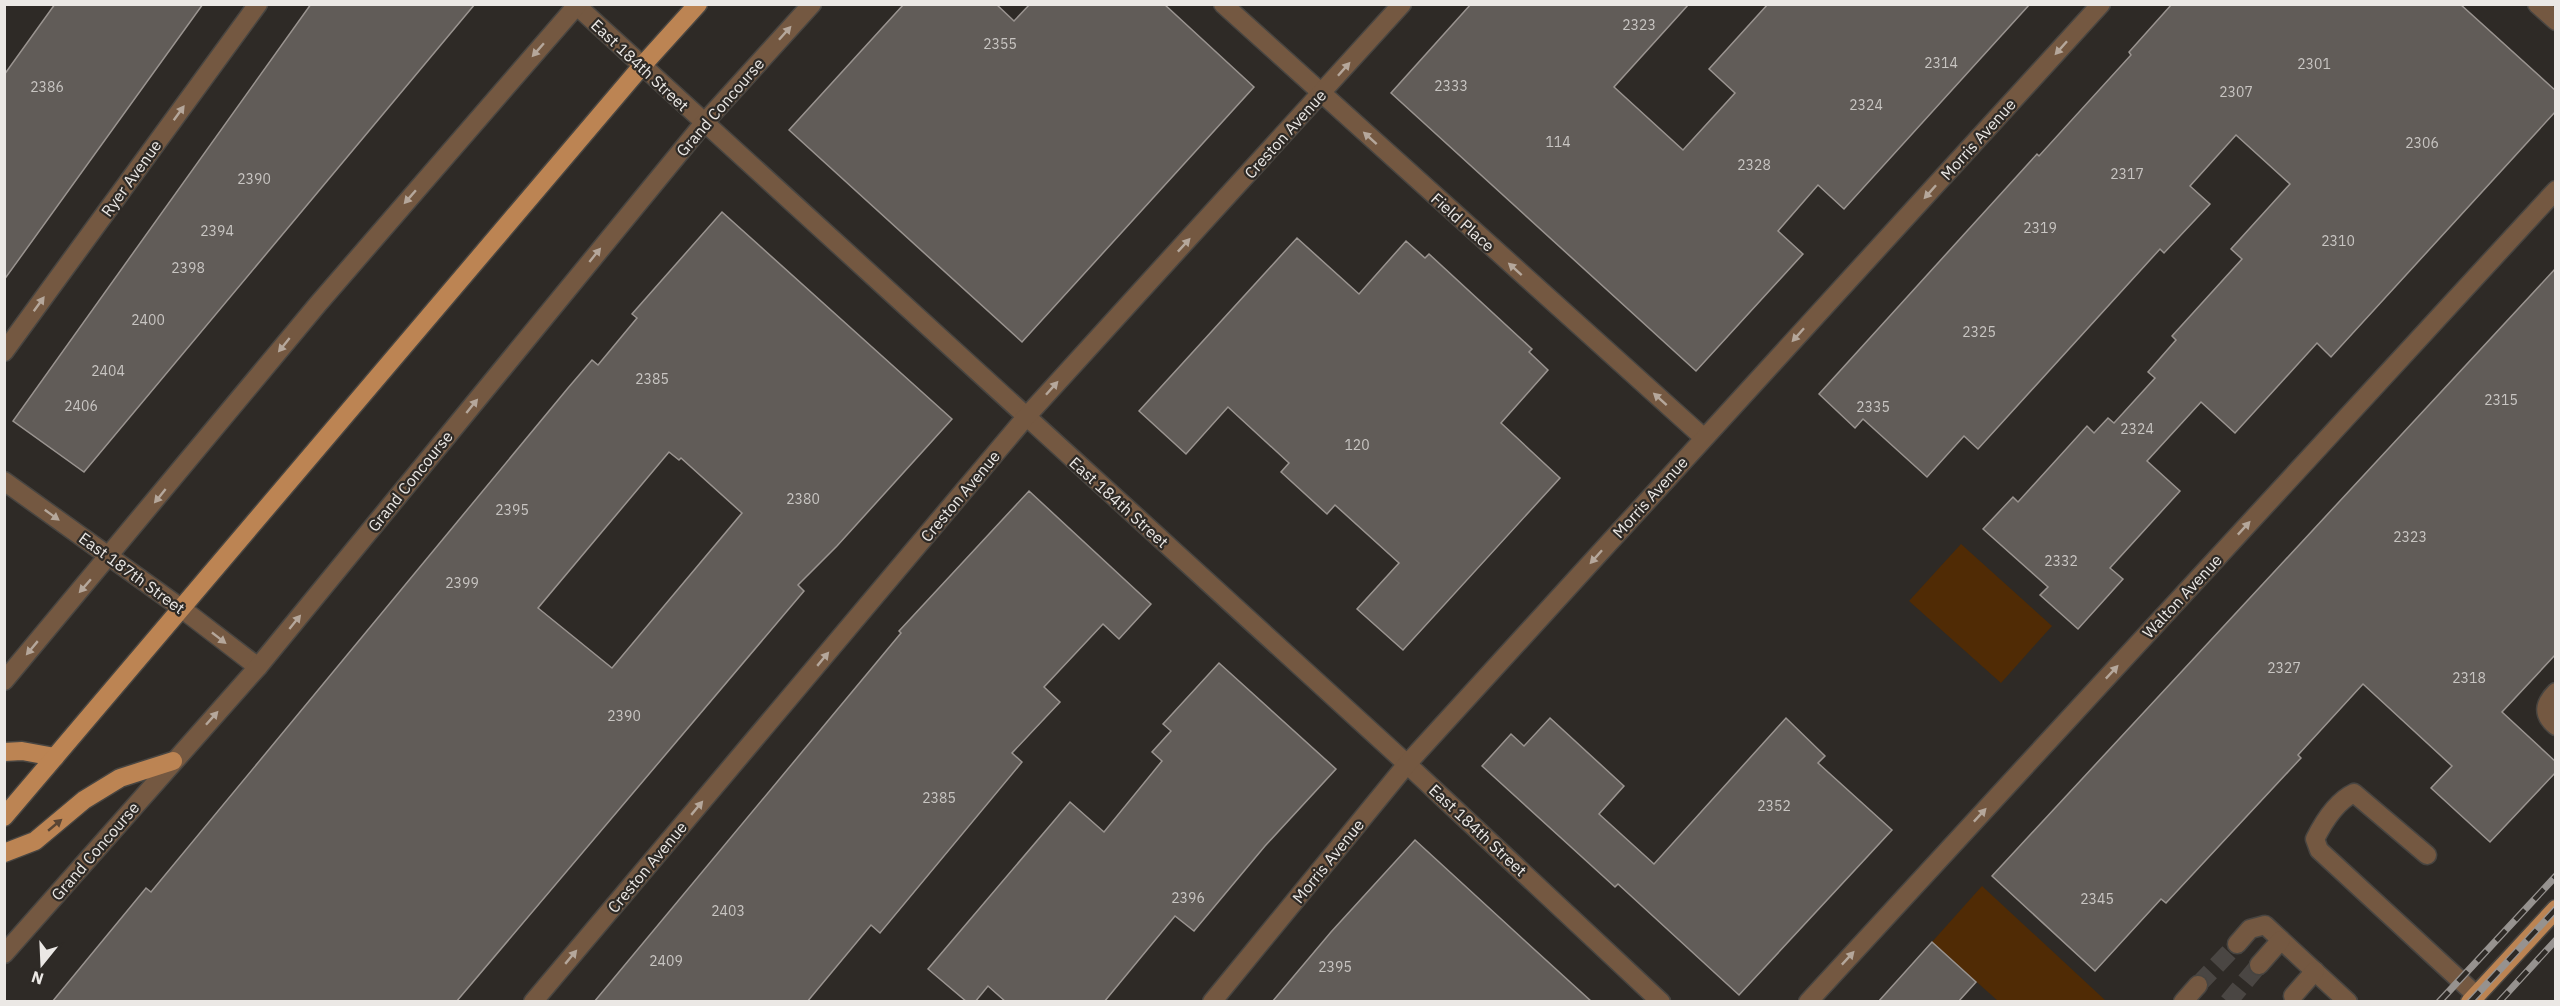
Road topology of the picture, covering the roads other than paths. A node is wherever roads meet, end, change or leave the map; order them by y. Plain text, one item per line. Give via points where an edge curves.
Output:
1 (258, 4) edge
2 (698, 4) edge
3 (812, 4) edge
4 (1222, 4) edge
5 (1402, 4) edge
6 (2101, 4) edge
7 (2538, 4) edge
8 (577, 5) edge
9 (2556, 21) edge
10 (641, 67) junction
11 (1321, 94) junction
12 (704, 123) junction
13 (2556, 190) edge
14 (4, 352) edge
15 (1026, 417) junction
16 (1704, 438) junction
17 (4, 481) edge
18 (110, 557) junction
19 (181, 608) junction
20 (258, 667) junction
21 (4, 681) edge
22 (2556, 692) edge
23 (2556, 726) edge
24 (4, 752) edge
25 (55, 757) junction
26 (173, 761) junction
27 (1407, 764) junction
28 (4, 817) edge
29 (4, 853) edge
30 (2427, 855) dead end
31 (2553, 917) edge
32 (2281, 940) junction
33 (2237, 944) tunnel mouth
34 (4, 954) edge
35 (2259, 965) tunnel mouth
36 (2315, 971) junction
37 (2198, 985) tunnel mouth
38 (2293, 996) dead end
39 (2473, 998) edge
40 (2341, 999) edge
41 (534, 1002) edge
42 (1212, 1002) edge
43 (1661, 1002) edge
44 (1808, 1002) edge
45 (2183, 1002) edge

14 -> 1 street, Ryer Avenue
2 - 10 main road
12 -> 3 street, Grand Concourse
4 - 11 street, Field Place
11 -> 5 street, Creston Avenue
6 -> 16 street, Morris Avenue
7 - 9 street
8 - 10 street, East 184th Street
8 -> 18 street via 318,304
10 - 12 street, East 184th Street
10 - 19 main road
15 -> 11 street, Creston Avenue
16 -> 11 street, Field Place
12 - 15 street, East 184th Street
20 -> 12 street, Grand Concourse
44 -> 13 street, Walton Avenue
15 - 27 street, East 184th Street
41 -> 15 street, Creston Avenue
16 -> 27 street, Morris Avenue
17 -> 18 street, East 187th Street
18 - 19 street, East 187th Street
18 -> 21 street
19 -> 20 street, East 187th Street
19 - 25 main road
26 -> 20 street, Grand Concourse
22 - 23 street via 2544,710
24 - 25 main road
25 - 28 main road
29 -> 26 main road via 35,841 84,800 120,778
26 - 34 street, Grand Concourse
27 - 42 street, Morris Avenue
27 - 43 street, East 184th Street
30 - 39 street via 2354,793 2344,797 2316,839 2319,850
31 - 39 main road
32 - 33 street via 2265,925 2250,928
32 - 35 street
32 - 36 street
36 - 38 street
36 - 40 street
37 - 45 street

